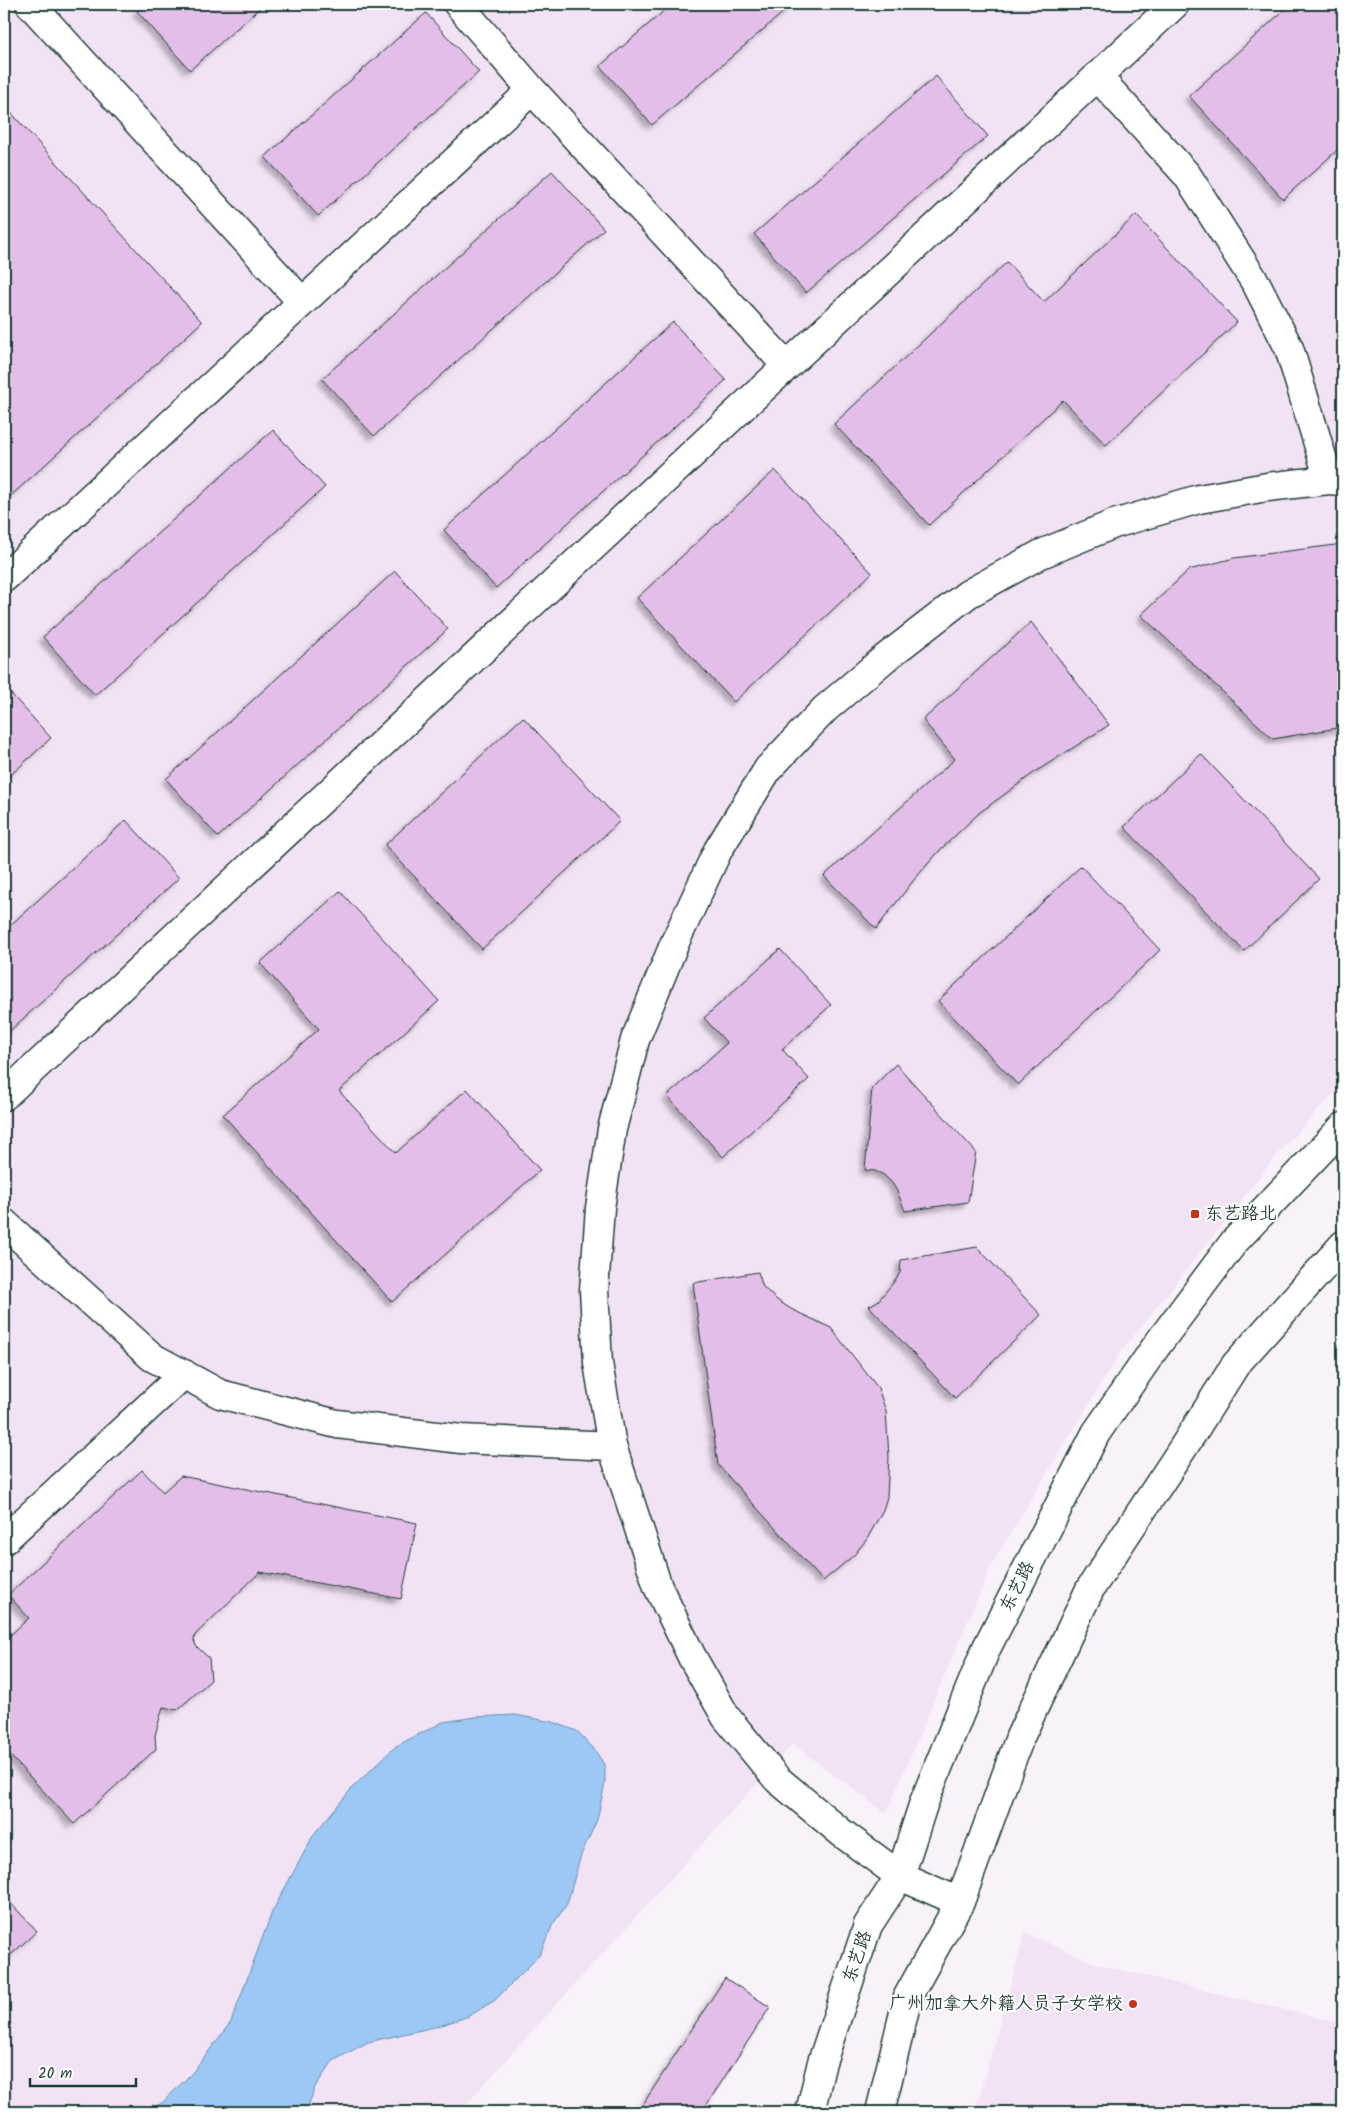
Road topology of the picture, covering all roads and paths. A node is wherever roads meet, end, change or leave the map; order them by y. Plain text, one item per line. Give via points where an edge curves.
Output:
1 (30, 4) edge
2 (458, 4) edge
3 (1175, 4) edge
4 (1097, 76) junction
5 (532, 90) junction
6 (302, 302) junction
7 (786, 365) junction
8 (1336, 481) edge
9 (4, 578) edge
10 (4, 1096) edge
11 (1343, 1127) edge
12 (4, 1223) edge
13 (1343, 1245) edge
14 (184, 1374) junction
15 (612, 1446) junction
16 (4, 1540) edge
17 (900, 1876) junction
18 (960, 1902) junction
19 (810, 2112) edge
20 (880, 2112) edge

1 - 6 street
2 - 5 street
3 - 4 street
4 - 7 street
4 - 8 street via 1187,175 1258,285 1289,348
5 - 6 street
5 - 7 street
6 - 9 street
7 - 10 street
8 - 15 street via 1267,487 1199,499 1114,524 1040,554 968,594 884,659 825,709 768,770 718,850 675,942 636,1040 612,1129 600,1208 594,1290 598,1363
11 - 17 street, 东艺路 via 1234,1242 1096,1433 986,1649 924,1802
12 - 14 street via 152,1357
13 - 18 street via 1236,1364 1090,1589 1020,1737
14 - 15 street via 220,1394 337,1424 461,1439
14 - 16 street
15 - 17 street via 658,1587 726,1717 777,1779
17 - 18 street
17 - 19 street, 东艺路 via 868,1925 822,2062
18 - 20 street via 908,1996

